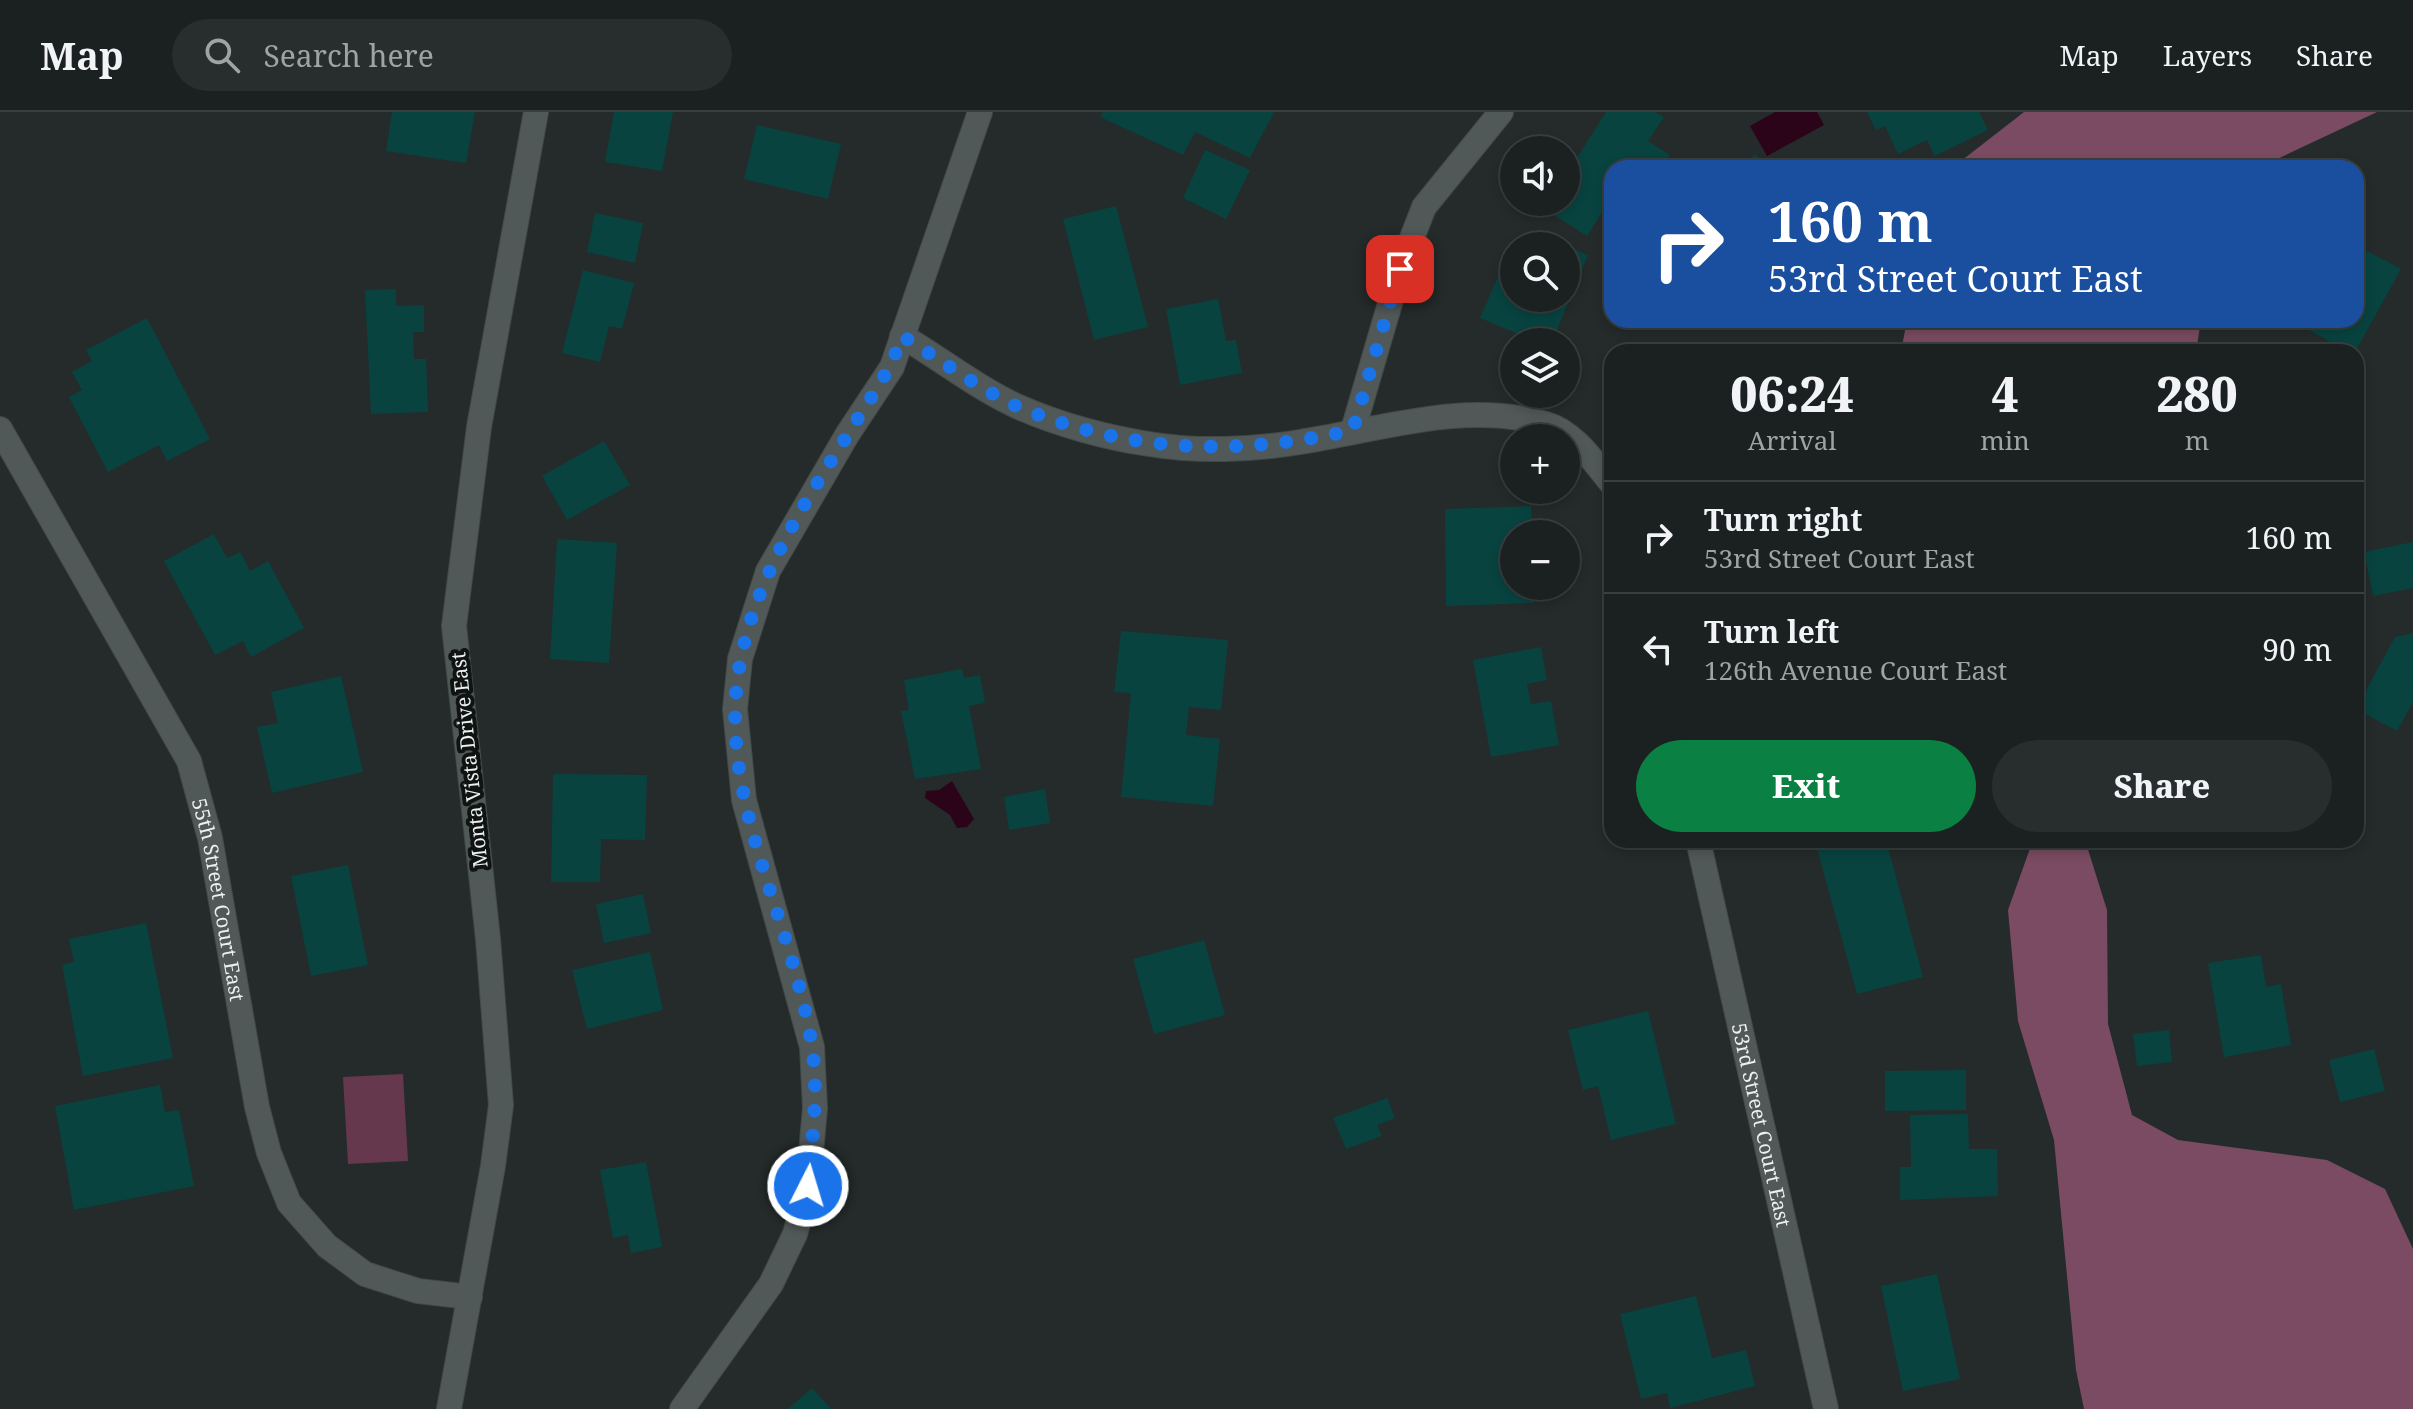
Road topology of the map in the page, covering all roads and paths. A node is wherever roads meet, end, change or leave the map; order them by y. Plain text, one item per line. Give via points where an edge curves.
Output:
1 (536, 112) edge
2 (980, 112) edge
3 (1501, 112) edge
4 (902, 336) junction
5 (0, 429) edge
6 (1353, 430) junction
7 (1604, 474) edge
8 (1700, 848) edge
9 (470, 1297) junction
10 (449, 1409) edge
11 (682, 1409) edge
12 (1826, 1409) edge

1 - 9 street, Monta Vista Drive East via 479,427 454,626 501,1105
2 - 4 street
3 - 6 street via 1424,207 1400,269
4 - 6 street via 1021,408 1150,444 1211,448 1300,442
4 - 11 street via 892,367 768,571 740,659 735,709 744,800 812,1047 815,1108 808,1186 795,1234 771,1284
5 - 9 street, 55th Street Court East via 189,761 210,838 257,1107 289,1203 327,1246 365,1274 418,1291
6 - 7 street via 1494,416 1547,424 1582,448
8 - 12 street, 53rd Street Court East
9 - 10 street, Monta Vista Drive East

